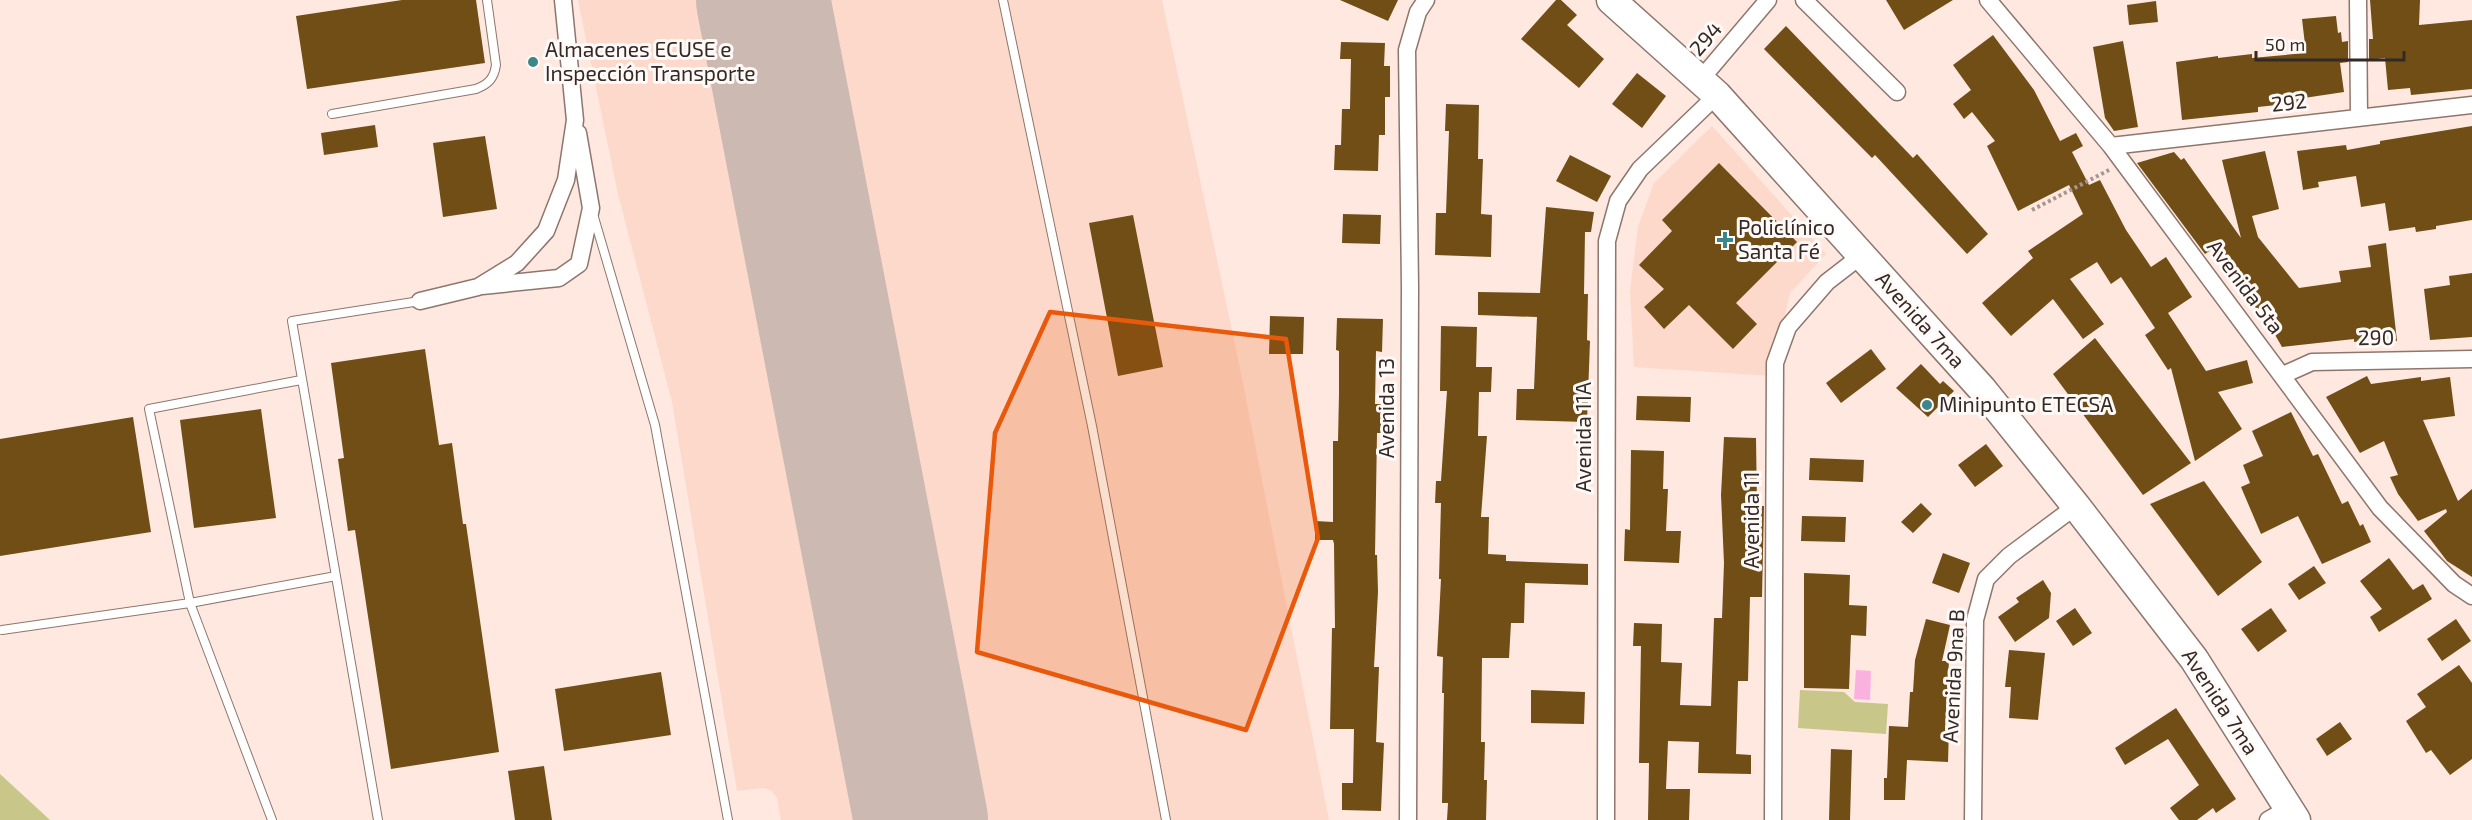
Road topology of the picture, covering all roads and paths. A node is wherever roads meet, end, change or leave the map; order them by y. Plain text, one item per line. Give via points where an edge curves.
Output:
1 (487, 0) edge
2 (563, 0) edge
3 (1003, 0) edge
4 (1426, 0) edge
5 (1611, 0) edge
6 (1768, 0) edge
7 (1804, 0) edge
8 (1988, 0) edge
9 (2358, 0) edge
10 (1709, 87) junction
11 (1897, 92) dead end
12 (2472, 105) edge
13 (332, 114) dead end
14 (2359, 117) junction
15 (576, 120) junction
16 (2110, 146) junction
17 (2123, 162) junction
18 (591, 208) junction
19 (2032, 210) dead end
20 (1862, 255) junction
21 (478, 287) junction
22 (420, 301) joint
23 (2472, 359) edge
24 (2283, 375) junction
25 (301, 380) junction
26 (2076, 506) junction
27 (336, 576) junction
28 (2472, 596) edge
29 (190, 603) junction
30 (2, 630) dead end
31 (2284, 816) edge
32 (272, 820) edge
33 (378, 820) edge
34 (728, 820) edge
35 (1166, 820) edge
36 (1408, 820) edge
37 (1606, 820) edge
38 (1773, 820) edge
39 (1973, 820) edge

1 - 13 lane via 496,64 488,84
2 - 15 street
3 - 35 lane via 1092,426
4 - 36 street, Avenida 13 via 1418,12 1407,50
5 - 10 highway, Avenida 7ma
6 - 10 street, 294
7 - 11 street
8 - 16 street, Avenida 5ta
9 - 14 street
10 - 20 highway, Avenida 7ma
10 - 37 street, Avenida 11A via 1618,201 1607,241
12 - 14 street, 292
14 - 16 street, 292
15 - 18 street
15 - 21 street via 566,180 546,231 517,262
16 - 17 street, Avenida 5ta
17 - 19 path
17 - 24 street, Avenida 5ta
18 - 21 street via 579,264 559,278
18 - 34 lane via 655,425
20 - 26 highway, Avenida 7ma via 1982,389
20 - 38 street, Avenida 11 via 1827,282 1788,327 1775,363
21 - 22 street
22 - 25 lane via 292,321
23 - 24 street, 290 via 2312,362
24 - 28 street, Avenida 5ta via 2380,508 2454,584
25 - 27 lane
25 - 29 lane via 149,410
26 - 31 highway, Avenida 7ma via 2194,658
26 - 39 street, Avenida 9na B via 2009,556 1986,579 1975,620
27 - 29 lane
27 - 33 lane
29 - 30 lane
29 - 32 lane

